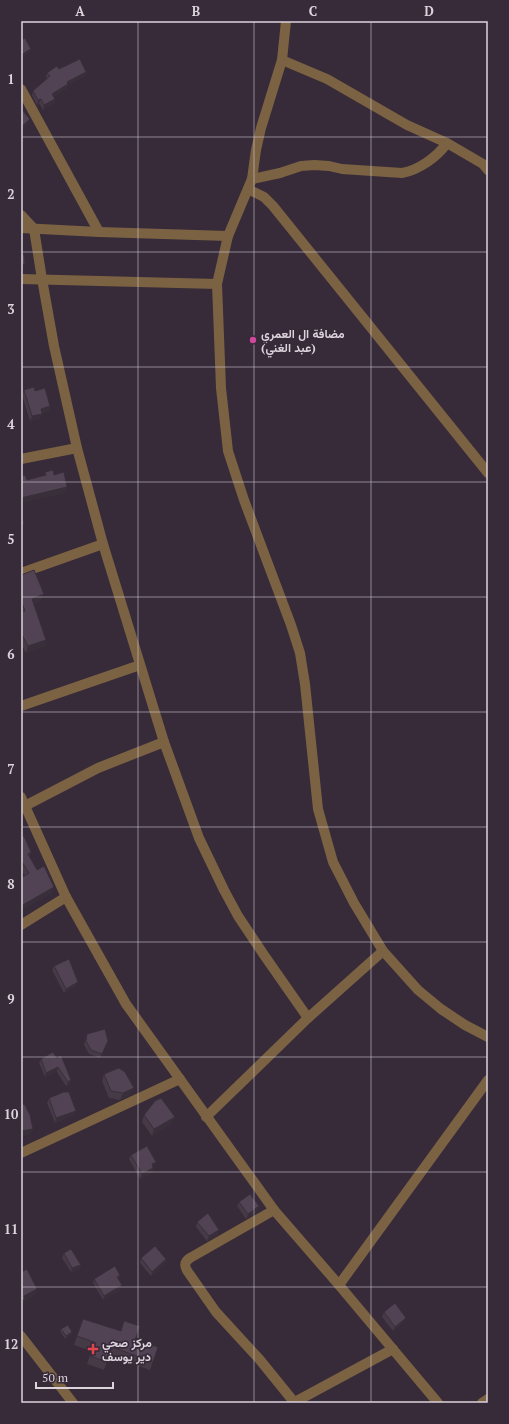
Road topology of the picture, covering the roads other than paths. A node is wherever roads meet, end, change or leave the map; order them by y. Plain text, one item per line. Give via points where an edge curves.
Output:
1 (286, 21) edge
2 (282, 60) junction
3 (21, 89) edge
4 (447, 143) junction
5 (486, 164) edge
6 (252, 179) junction
7 (248, 189) junction
8 (21, 215) edge
9 (21, 228) edge
10 (34, 229) junction
11 (99, 232) junction
12 (228, 236) junction
13 (21, 279) edge
14 (42, 279) junction
15 (217, 284) junction
16 (77, 448) junction
17 (21, 459) edge
18 (488, 472) edge
19 (104, 544) junction
20 (21, 573) edge
21 (140, 665) junction
22 (21, 706) edge
23 (164, 742) junction
24 (22, 803) edge
25 (66, 897) junction
26 (21, 925) edge
27 (383, 951) junction
28 (308, 1018) junction
29 (488, 1037) edge
30 (180, 1079) junction
31 (488, 1080) edge
32 (206, 1116) junction
33 (21, 1153) edge
34 (274, 1210) junction
35 (340, 1285) junction
36 (21, 1336) edge
37 (393, 1349) junction
38 (488, 1399) edge
39 (73, 1403) edge
40 (293, 1403) edge
41 (438, 1403) edge
42 (482, 1403) edge

1 - 2 street
2 - 4 street via 327,79
2 - 6 street via 261,128
3 - 11 street
4 - 5 street
4 - 6 street via 431,160 402,173 314,165 300,166
6 - 7 street
7 - 12 street
7 - 18 street via 264,197 273,206
8 - 10 street
9 - 10 street
10 - 11 street
10 - 14 street
11 - 12 street
12 - 15 street
13 - 14 street
14 - 15 street
14 - 16 street
15 - 27 street via 221,388 228,451 300,653 318,809 333,862
16 - 17 street
16 - 19 street
19 - 20 street
19 - 21 street
21 - 22 street
21 - 23 street
23 - 24 street via 98,768
23 - 28 street via 199,838 224,890 238,916
24 - 25 street
25 - 26 street
25 - 30 street via 126,1004
27 - 28 street
27 - 29 street via 418,990 441,1009
28 - 32 street
30 - 32 street
30 - 33 street
31 - 35 street
32 - 34 street
34 - 35 street
34 - 40 street via 190,1258 184,1265 216,1312 260,1360
35 - 37 street
36 - 39 street
37 - 40 street
37 - 41 street
38 - 42 street

